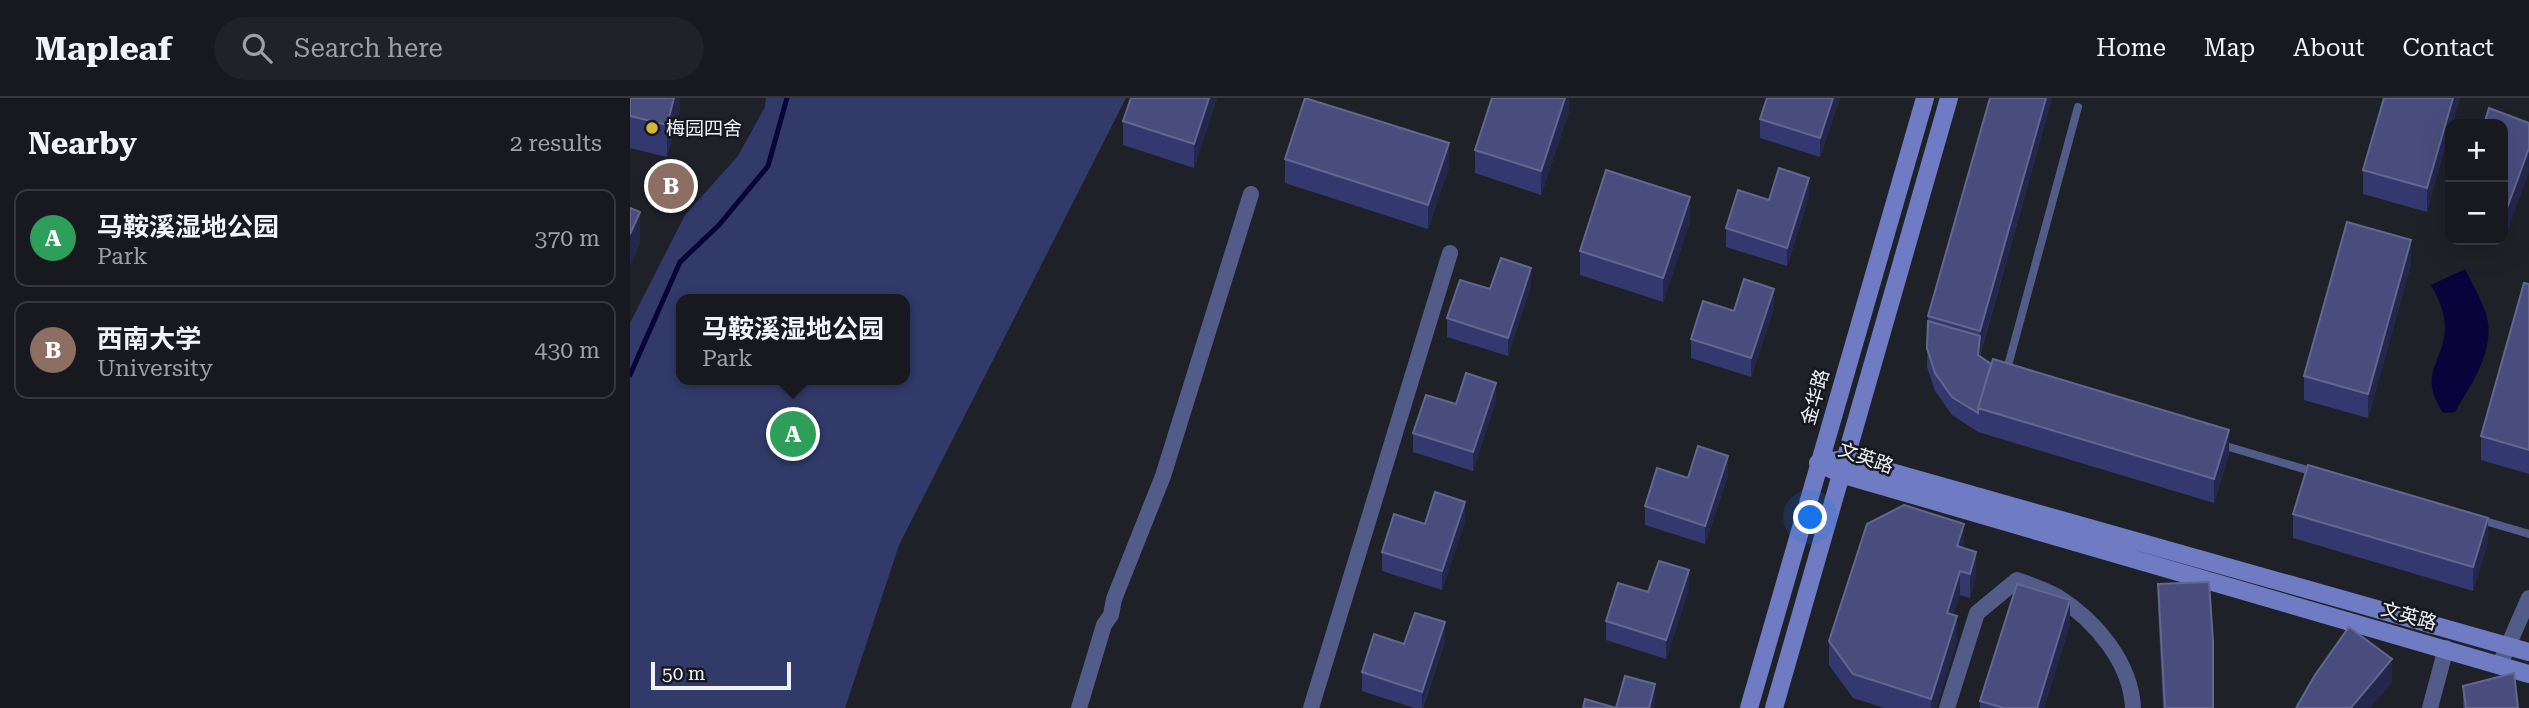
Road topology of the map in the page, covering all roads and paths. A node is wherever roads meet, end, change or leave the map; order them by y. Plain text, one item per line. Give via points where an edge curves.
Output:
1 (1925, 98) edge
2 (1949, 98) edge
3 (2078, 107) dead end
4 (1251, 194) dead end
5 (1450, 253) dead end
6 (2003, 382) edge
7 (2214, 442) edge
8 (1818, 463) junction
9 (1843, 467) junction
10 (2319, 473) edge
11 (2463, 515) edge
12 (2529, 534) edge
13 (2529, 598) edge
14 (2508, 646) junction
15 (2446, 648) junction
16 (2529, 652) edge
17 (2500, 664) junction
18 (2529, 674) edge
19 (1079, 708) edge
20 (1311, 708) edge
21 (1749, 708) edge
22 (1774, 708) edge
23 (1947, 708) edge
24 (2133, 708) edge
25 (2430, 708) edge

1 - 8 main road, 金华路
2 - 9 main road
3 - 6 lane
4 - 19 street via 1163,476 1104,625
5 - 20 street
7 - 10 lane
8 - 9 main road, 文英路
8 - 21 main road, 金华路
9 - 14 main road, 文英路
9 - 15 main road, 文英路
9 - 22 main road
11 - 12 lane
13 - 14 street
14 - 16 main road, 文英路
14 - 17 street
15 - 17 main road, 文英路
15 - 25 street
17 - 18 main road, 文英路
23 - 24 street via 1977,613 2017,580 2058,597 2115,650

